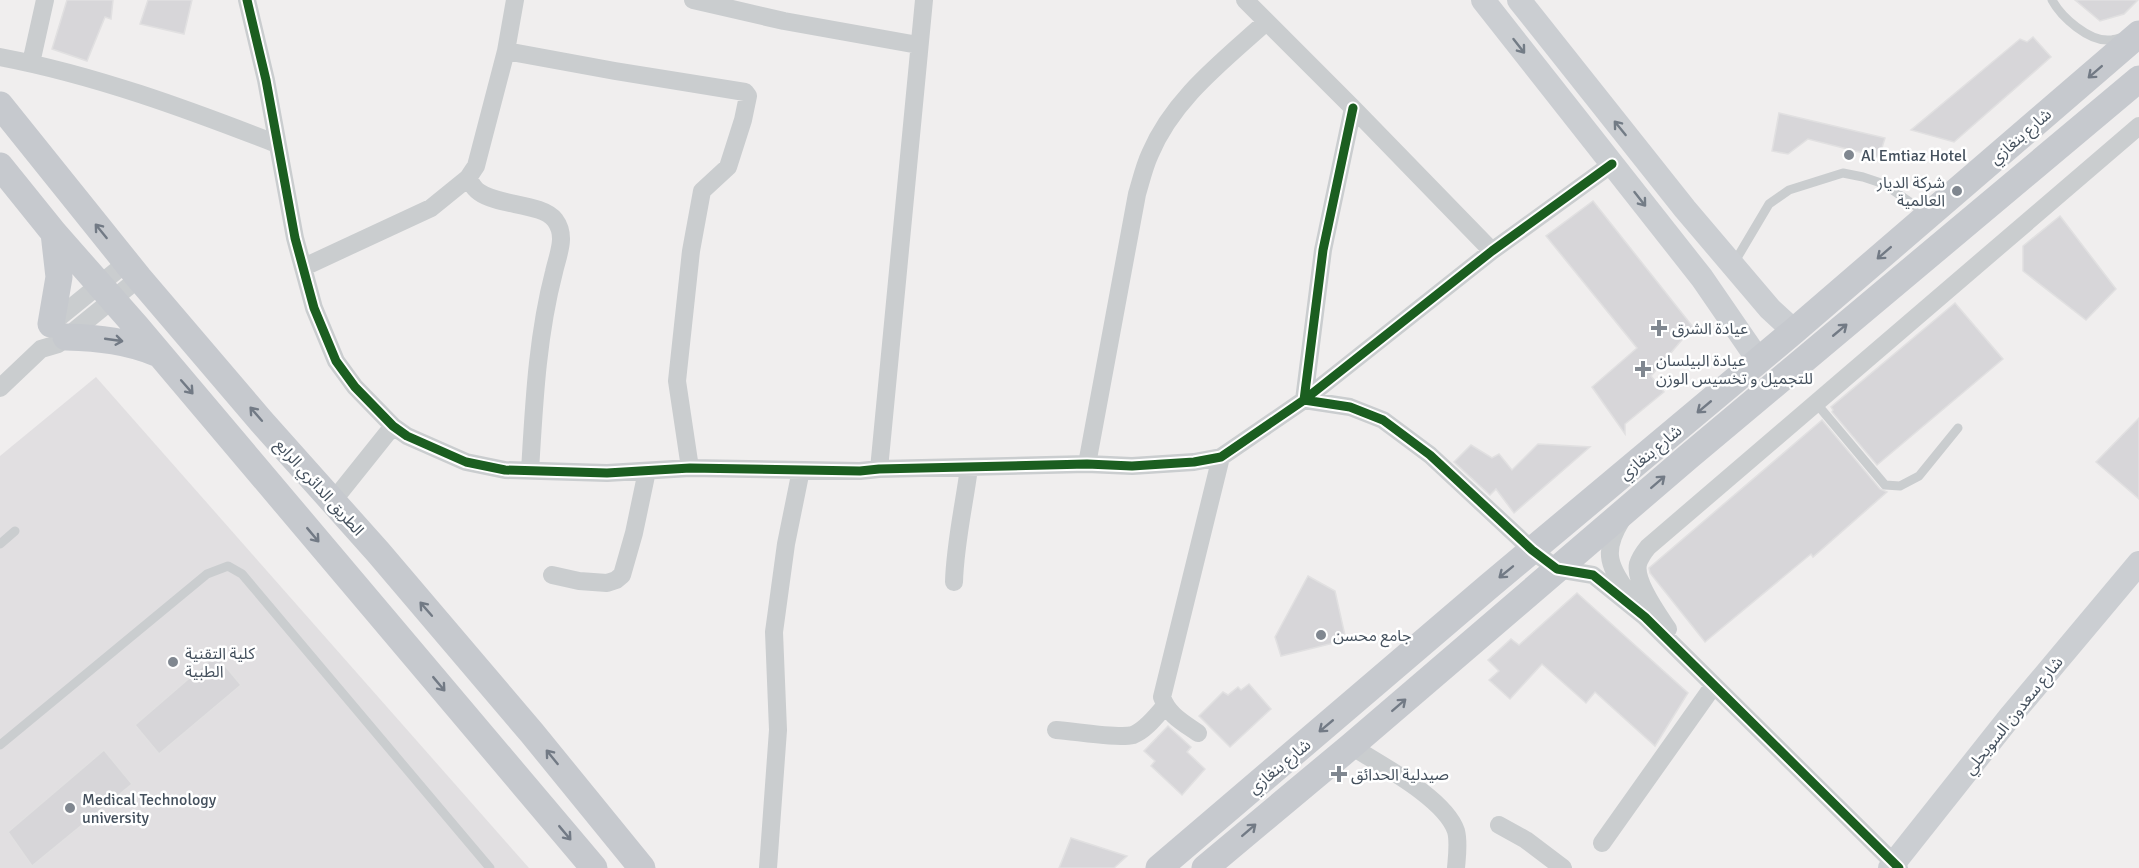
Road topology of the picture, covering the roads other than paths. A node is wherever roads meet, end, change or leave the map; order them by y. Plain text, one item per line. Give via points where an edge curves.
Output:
1 (45, 0) edge
2 (247, 0) edge
3 (515, 0) edge
4 (693, 0) edge
5 (924, 0) edge
6 (1245, 0) edge
7 (1483, 0) edge
8 (1519, 0) edge
9 (2052, 0) edge
10 (1266, 22) junction
11 (2139, 33) edge
12 (918, 45) junction
13 (506, 51) junction
14 (0, 57) edge
15 (31, 63) junction
16 (2139, 79) edge
17 (0, 105) edge
18 (1353, 108) junction
19 (2139, 126) edge
20 (277, 144) junction
21 (1612, 165) junction
22 (0, 166) edge
23 (468, 178) junction
24 (1929, 214) junction
25 (54, 233) junction
26 (1492, 251) junction
27 (304, 267) junction
28 (133, 270) junction
29 (1738, 271) junction
30 (106, 293) junction
31 (1717, 300) junction
32 (59, 330) junction
33 (1794, 331) junction
34 (159, 354) junction
35 (1759, 361) junction
36 (0, 388) edge
37 (1304, 400) junction
38 (1816, 403) junction
39 (393, 426) junction
40 (1958, 428) dead end
41 (1221, 457) junction
42 (1087, 464) junction
43 (690, 468) junction
44 (969, 468) junction
45 (879, 469) junction
46 (801, 470) junction
47 (530, 471) junction
48 (647, 471) junction
49 (332, 500) junction
50 (1631, 506) junction
51 (15, 531) dead end
52 (0, 544) edge
53 (1532, 550) junction
54 (2139, 563) edge
55 (1557, 569) junction
56 (552, 575) dead end
57 (954, 582) dead end
58 (1645, 616) junction
59 (1695, 667) junction
60 (1714, 685) junction
61 (1165, 706) junction
62 (1056, 730) dead end
63 (1198, 733) dead end
64 (0, 745) edge
65 (1351, 746) junction
66 (1499, 825) dead end
67 (1602, 843) dead end
68 (1894, 866) edge
69 (490, 868) edge
70 (594, 868) edge
71 (642, 868) edge
72 (768, 868) edge
73 (1159, 868) edge
74 (1205, 868) edge
75 (1456, 868) edge
76 (1563, 868) edge

1 - 15 street
2 - 20 street
3 - 13 street
4 - 12 street
5 - 12 street
6 - 10 street
7 -> 21 main road
29 -> 8 main road
9 - 11 lane via 2058,12 2094,37 2108,41
10 - 18 street
10 - 42 street via 1177,107 1150,154 1137,194
11 -> 24 main road, شارع بنغازي
12 - 45 street
13 - 23 street via 476,166
13 - 43 street via 745,92 747,96 728,167 702,191 691,251 677,381
14 - 15 street
15 - 20 street via 188,109
50 -> 16 main road, شارع بنغازي
28 -> 17 main road, الطريق الدائري الرابع
18 - 26 street
18 - 37 street via 1323,250
19 - 38 street
20 - 27 street
21 - 26 street
21 -> 31 main road
22 - 25 main road
23 - 27 street via 430,208
23 - 47 street via 477,191 489,198 533,208 553,217 561,229 541,343
24 - 29 lane via 1884,184 1843,173 1789,190 1769,204
24 -> 33 main road, شارع بنغازي
25 - 30 main road
25 - 32 main road
26 - 37 street
27 - 39 street via 314,309 336,361
28 - 30 street
49 -> 28 main road, الطريق الدائري الرابع
29 - 31 main road
29 - 33 main road
30 - 32 street
30 - 34 main road
31 - 35 main road
32 -> 34 main road via 142,346
32 - 36 street
33 - 35 main road, شارع بنغازي
34 -> 70 main road
35 -> 53 main road, شارع بنغازي
37 - 41 street
37 - 53 street via 1350,407 1383,420 1430,455
38 - 40 lane via 1885,485 1900,486 1919,476
38 - 59 street via 1648,547 1638,563 1644,589 1656,612
39 - 47 street via 466,462
39 - 49 street
41 - 42 street via 1132,466
41 - 61 street via 1162,697
42 - 44 street
43 - 46 street
43 - 48 street
44 - 45 street
44 - 57 street
45 - 46 street
46 - 72 street via 774,632 778,730
47 - 48 street
48 - 56 street via 622,574 607,584
71 -> 49 main road, الطريق الدائري الرابع
50 - 55 main road, شارع بنغازي
50 - 58 street via 1614,533 1609,561
51 - 52 lane
53 - 55 street
53 -> 73 main road, شارع بنغازي
54 - 68 main road, شارع سعدون السويحلي via 2009,718
55 - 58 street via 1593,575
65 -> 55 main road, شارع بنغازي
58 - 59 street
59 - 60 street
60 - 67 street
60 - 68 street
61 - 62 street via 1133,734
61 - 63 street
64 - 69 lane via 207,574 228,566 242,574
74 -> 65 main road, شارع بنغازي
65 - 75 street via 1433,800 1449,818 1458,845
66 - 76 street

